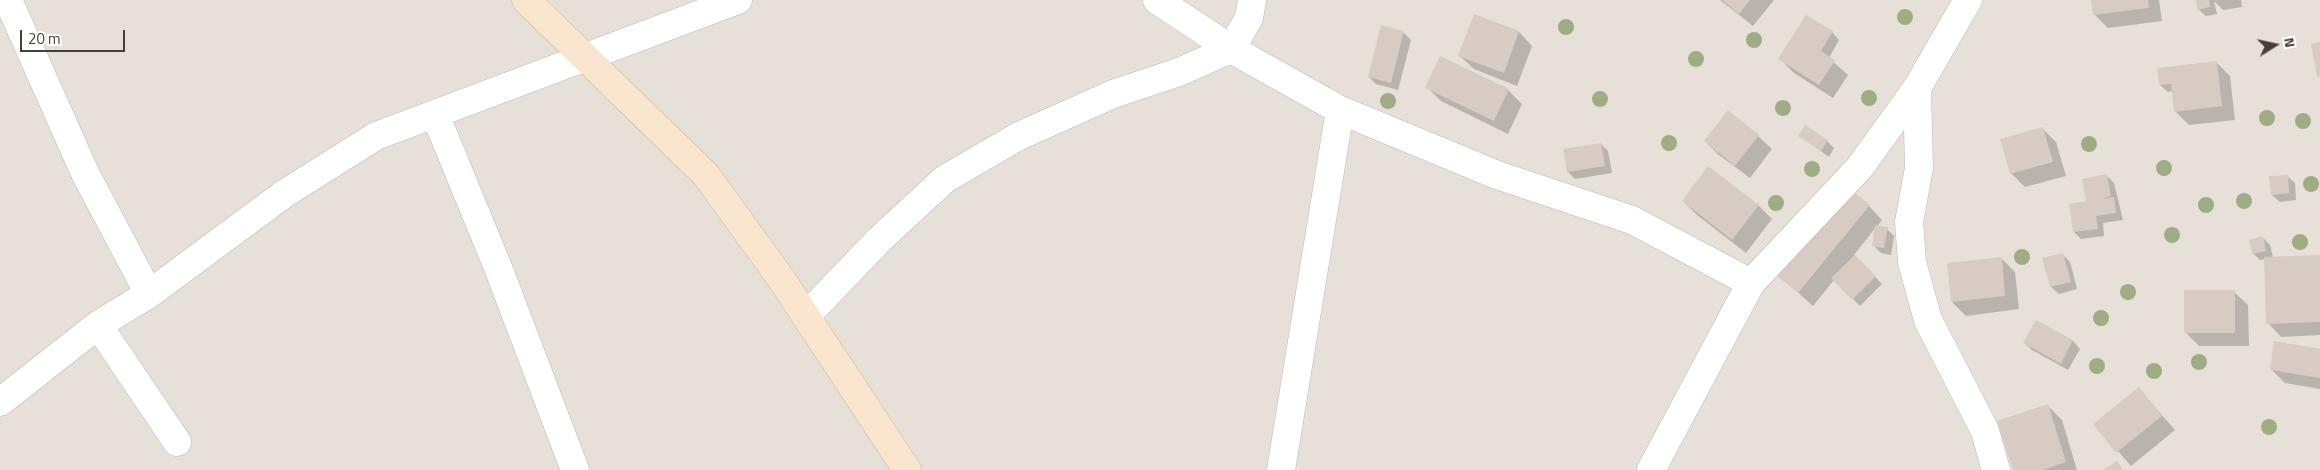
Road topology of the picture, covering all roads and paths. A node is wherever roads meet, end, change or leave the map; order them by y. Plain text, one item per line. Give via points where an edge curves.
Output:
1 (8, 0) edge
2 (526, 0) edge
3 (738, 0) edge
4 (1157, 0) edge
5 (1252, 0) edge
6 (1968, 0) edge
7 (1231, 49) junction
8 (583, 57) junction
9 (1917, 88) junction
10 (1340, 110) junction
11 (434, 114) junction
12 (1752, 283) junction
13 (149, 294) junction
14 (806, 316) junction
15 (98, 325) junction
16 (0, 402) edge
17 (177, 442) dead end
18 (575, 470) edge
19 (907, 470) edge
20 (1281, 470) edge
21 (1651, 470) edge
22 (1996, 470) edge

1 - 13 street via 85,173
2 - 8 street
3 - 8 street
4 - 7 street
5 - 7 street via 1249,18
6 - 9 street
7 - 10 street
7 - 14 street via 1178,72 1113,94 1028,132 946,179 880,239
8 - 11 street
8 - 14 street via 706,175
9 - 12 street via 1860,167
9 - 22 street via 1919,168 1909,222 1912,262 1928,320 1985,431
10 - 12 street via 1497,176 1632,220
10 - 20 street
11 - 13 street via 376,136 284,194
11 - 18 street via 499,270
12 - 21 street
13 - 15 street
14 - 19 street
15 - 16 street
15 - 17 street

